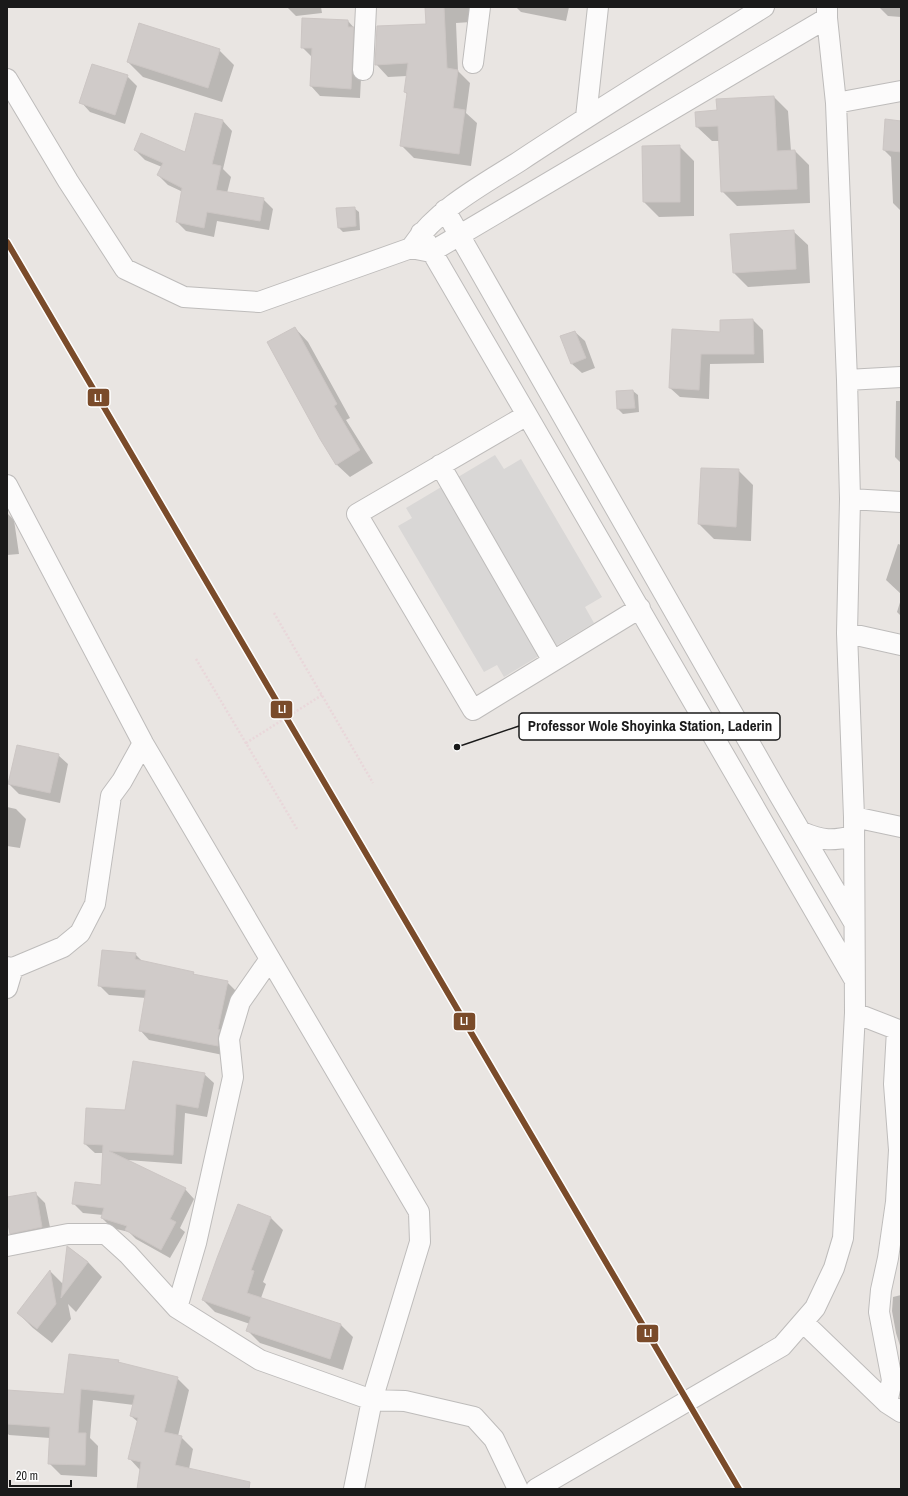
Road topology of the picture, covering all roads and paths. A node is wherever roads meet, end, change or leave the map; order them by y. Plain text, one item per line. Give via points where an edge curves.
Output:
1 (366, 7) edge
2 (480, 7) edge
3 (598, 7) edge
4 (764, 7) edge
5 (827, 13) edge
6 (473, 63) dead end
7 (363, 70) dead end
8 (7, 79) edge
9 (901, 91) edge
10 (836, 103) junction
11 (586, 117) junction
12 (445, 210) junction
13 (460, 235) junction
14 (416, 241) junction
15 (431, 252) junction
16 (901, 377) edge
17 (847, 380) junction
18 (527, 415) junction
19 (440, 465) junction
20 (7, 485) edge
21 (850, 499) junction
22 (901, 502) edge
23 (640, 608) junction
24 (274, 613) dead end
25 (847, 633) junction
26 (901, 645) edge
27 (196, 658) dead end
28 (553, 661) junction
29 (322, 695) junction
30 (143, 743) junction
31 (246, 743) junction
32 (373, 783) dead end
33 (778, 793) junction
34 (755, 807) junction
35 (854, 826) junction
36 (901, 827) edge
37 (297, 829) dead end
38 (802, 832) junction
39 (854, 923) junction
40 (270, 959) junction
41 (10, 968) edge
42 (855, 980) junction
43 (7, 988) edge
44 (855, 1013) junction
45 (899, 1030) edge
46 (7, 1246) edge
47 (177, 1308) junction
48 (804, 1323) junction
49 (372, 1400) junction
50 (894, 1407) edge
51 (354, 1489) edge
52 (518, 1489) edge
53 (536, 1489) edge

1 - 7 street
2 - 6 street
3 - 11 street
4 - 11 street
5 - 10 street
5 - 13 street
8 - 14 street via 125,269 184,297 259,302
9 - 10 street
10 - 17 street
11 - 12 street
12 - 13 street
12 - 14 street
13 - 15 street
13 - 33 street
14 - 15 street
15 - 18 street
16 - 17 street
17 - 21 street
18 - 19 street
18 - 23 street
19 - 28 street
19 - 28 street via 358,514 473,710
20 - 30 street
21 - 22 street
21 - 25 street
23 - 28 street
23 - 34 street
24 - 29 path
25 - 26 street
25 - 35 street
27 - 31 path
29 - 31 path
29 - 32 path
30 - 40 street
30 - 41 street via 111,796 95,904 80,933 63,947
31 - 37 path
33 - 34 street
33 - 38 street
34 - 42 street
35 - 36 street
35 - 38 street via 828,840
35 - 39 street
38 - 39 street
39 - 42 street
40 - 47 street via 240,1002 229,1039 233,1077 196,1243
40 - 49 street via 419,1212 420,1242
41 - 43 street
42 - 44 street
44 - 45 street
44 - 48 street via 843,1238 834,1268 815,1308
45 - 50 street via 894,1084 899,1150 896,1202 879,1312 892,1380
46 - 47 street via 68,1234 106,1234 128,1254
47 - 49 street via 260,1360
48 - 50 street
48 - 53 street via 782,1346
49 - 51 street
49 - 52 street via 405,1401 474,1417 494,1439

